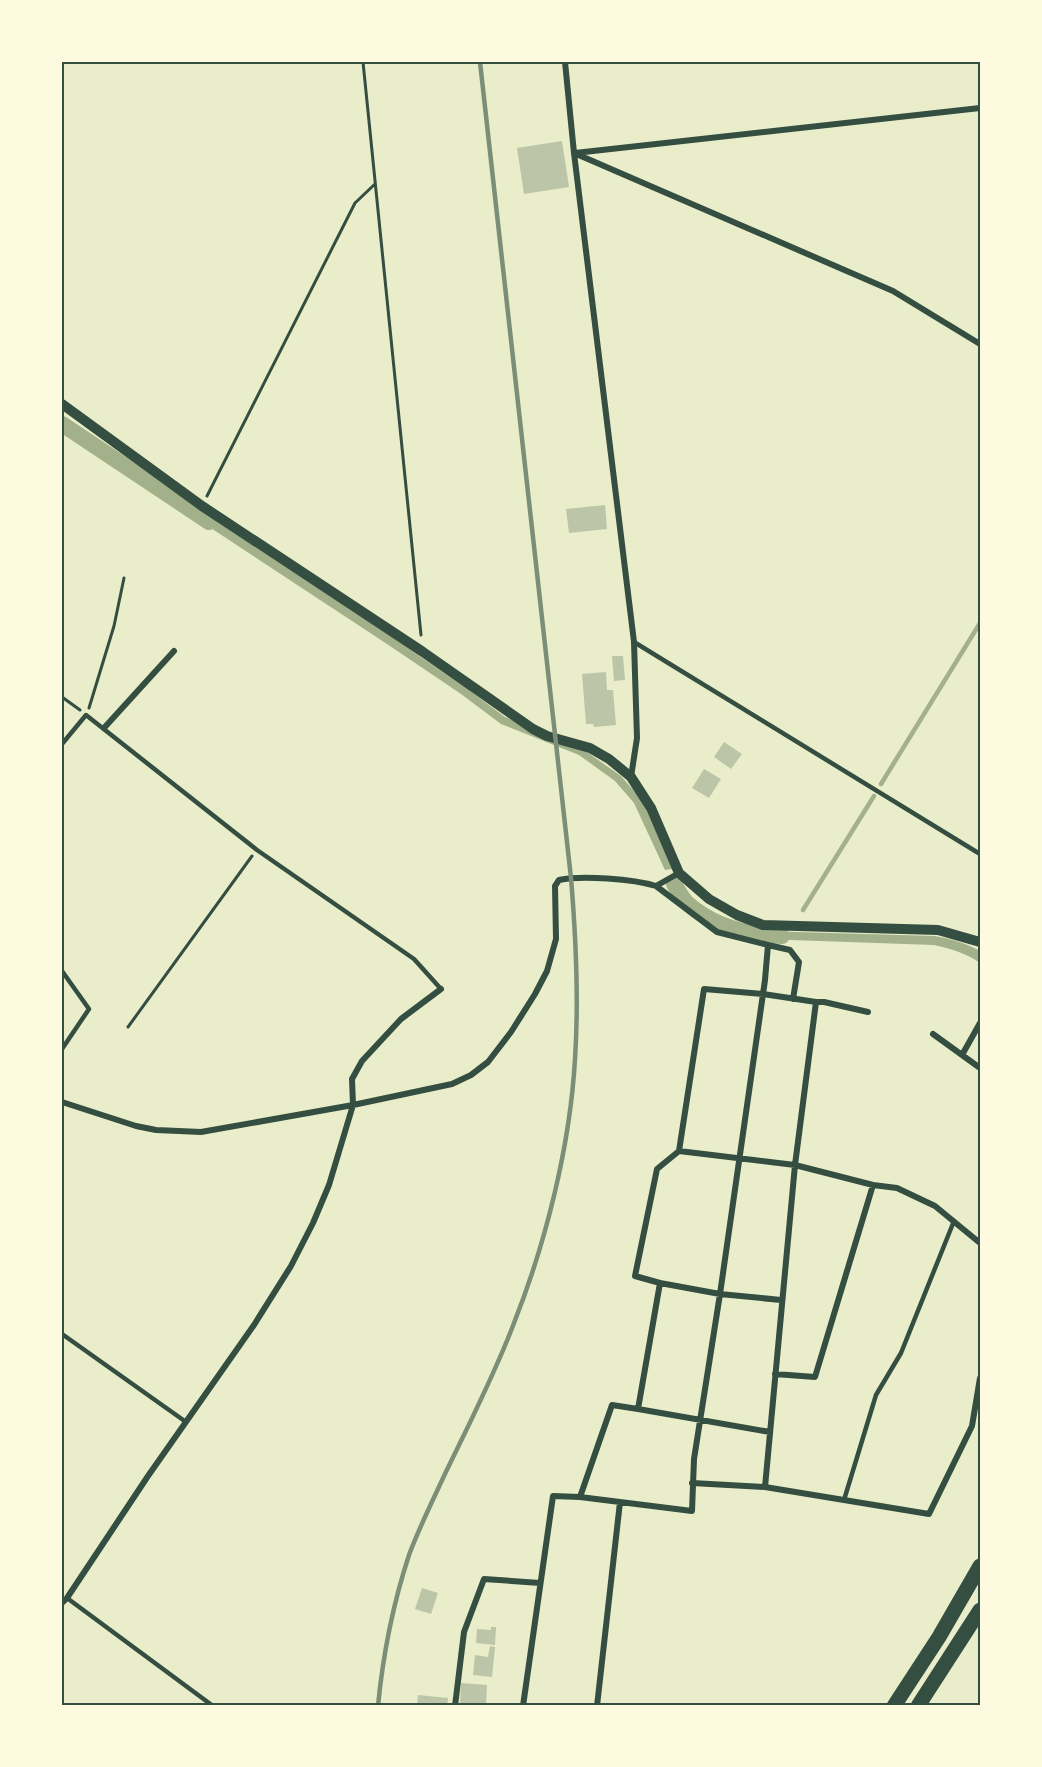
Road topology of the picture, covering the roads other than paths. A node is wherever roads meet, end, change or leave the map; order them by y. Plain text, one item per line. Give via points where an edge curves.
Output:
1 (565, 62) edge
2 (981, 108) edge
3 (602, 150) junction
4 (574, 153) junction
5 (603, 165) junction
6 (981, 344) edge
7 (62, 404) edge
8 (634, 642) junction
9 (174, 651) dead end
10 (104, 728) junction
11 (62, 744) edge
12 (631, 777) junction
13 (981, 854) edge
14 (679, 873) junction
15 (656, 886) junction
16 (981, 942) edge
17 (768, 945) junction
18 (62, 971) edge
19 (441, 989) joint
20 (763, 994) junction
21 (793, 999) junction
22 (816, 1002) junction
23 (868, 1012) dead end
24 (981, 1023) edge
25 (933, 1035) dead end
26 (62, 1048) edge
27 (962, 1055) junction
28 (981, 1068) edge
29 (62, 1102) edge
30 (353, 1105) junction
31 (679, 1151) junction
32 (739, 1158) junction
33 (795, 1165) junction
34 (873, 1185) junction
35 (954, 1221) junction
36 (981, 1243) edge
37 (660, 1283) junction
38 (720, 1294) junction
39 (781, 1300) junction
40 (62, 1334) edge
41 (775, 1374) junction
42 (981, 1378) edge
43 (638, 1409) junction
44 (700, 1420) junction
45 (186, 1422) junction
46 (972, 1425) junction
47 (981, 1428) edge
48 (770, 1432) junction
49 (692, 1483) junction
50 (765, 1487) junction
51 (580, 1497) junction
52 (844, 1500) junction
53 (620, 1502) junction
54 (981, 1566) edge
55 (540, 1583) junction
56 (63, 1598) edge
57 (981, 1610) edge
58 (213, 1706) edge
59 (455, 1706) edge
60 (522, 1706) edge
61 (597, 1706) edge
62 (894, 1706) edge
63 (918, 1706) edge

1 - 4 street
2 - 3 street
3 - 4 street
3 - 5 street
4 - 5 street
4 - 8 street
5 - 6 street via 893,291
7 - 12 street via 202,506 533,729 590,748
8 - 12 street via 637,738
8 - 13 lane
9 - 10 street
10 - 11 lane via 87,715
10 - 19 lane via 257,850 414,959
12 - 14 street via 651,808
14 - 15 street
14 - 16 street via 709,899 763,925 938,930
15 - 17 street via 717,932
15 - 30 street via 584,878 559,880 555,886 556,939 547,971 488,1062 452,1084
17 - 20 street
17 - 21 street via 790,950 799,962
18 - 26 lane via 89,1008
19 - 30 street via 401,1019 362,1061 352,1079
20 - 21 street
20 - 31 street via 704,989
20 - 32 street
21 - 22 street
22 - 23 street
22 - 33 street
24 - 27 street
25 - 27 street
27 - 28 street
29 - 30 street via 136,1126 179,1132 219,1130
30 - 45 street via 328,1185 296,1257
31 - 32 street
31 - 37 street via 657,1170 635,1276
32 - 33 street
32 - 38 street
33 - 34 street
33 - 39 street
34 - 35 street via 916,1195
34 - 41 street via 816,1377
35 - 36 street
35 - 52 lane via 901,1353 876,1395
37 - 38 street
37 - 43 street
38 - 39 street
38 - 44 street
39 - 41 street
40 - 45 lane
41 - 48 street
42 - 46 street
43 - 44 street
43 - 51 street via 612,1405
44 - 48 street
44 - 49 street
45 - 56 street
46 - 47 street
46 - 52 street via 929,1514
48 - 50 street
49 - 50 street
49 - 53 street via 692,1511
50 - 52 street
51 - 53 street
51 - 55 street via 553,1496
53 - 61 street
54 - 62 highway
55 - 59 street via 484,1579 464,1632
55 - 60 street
56 - 58 lane
57 - 63 highway

